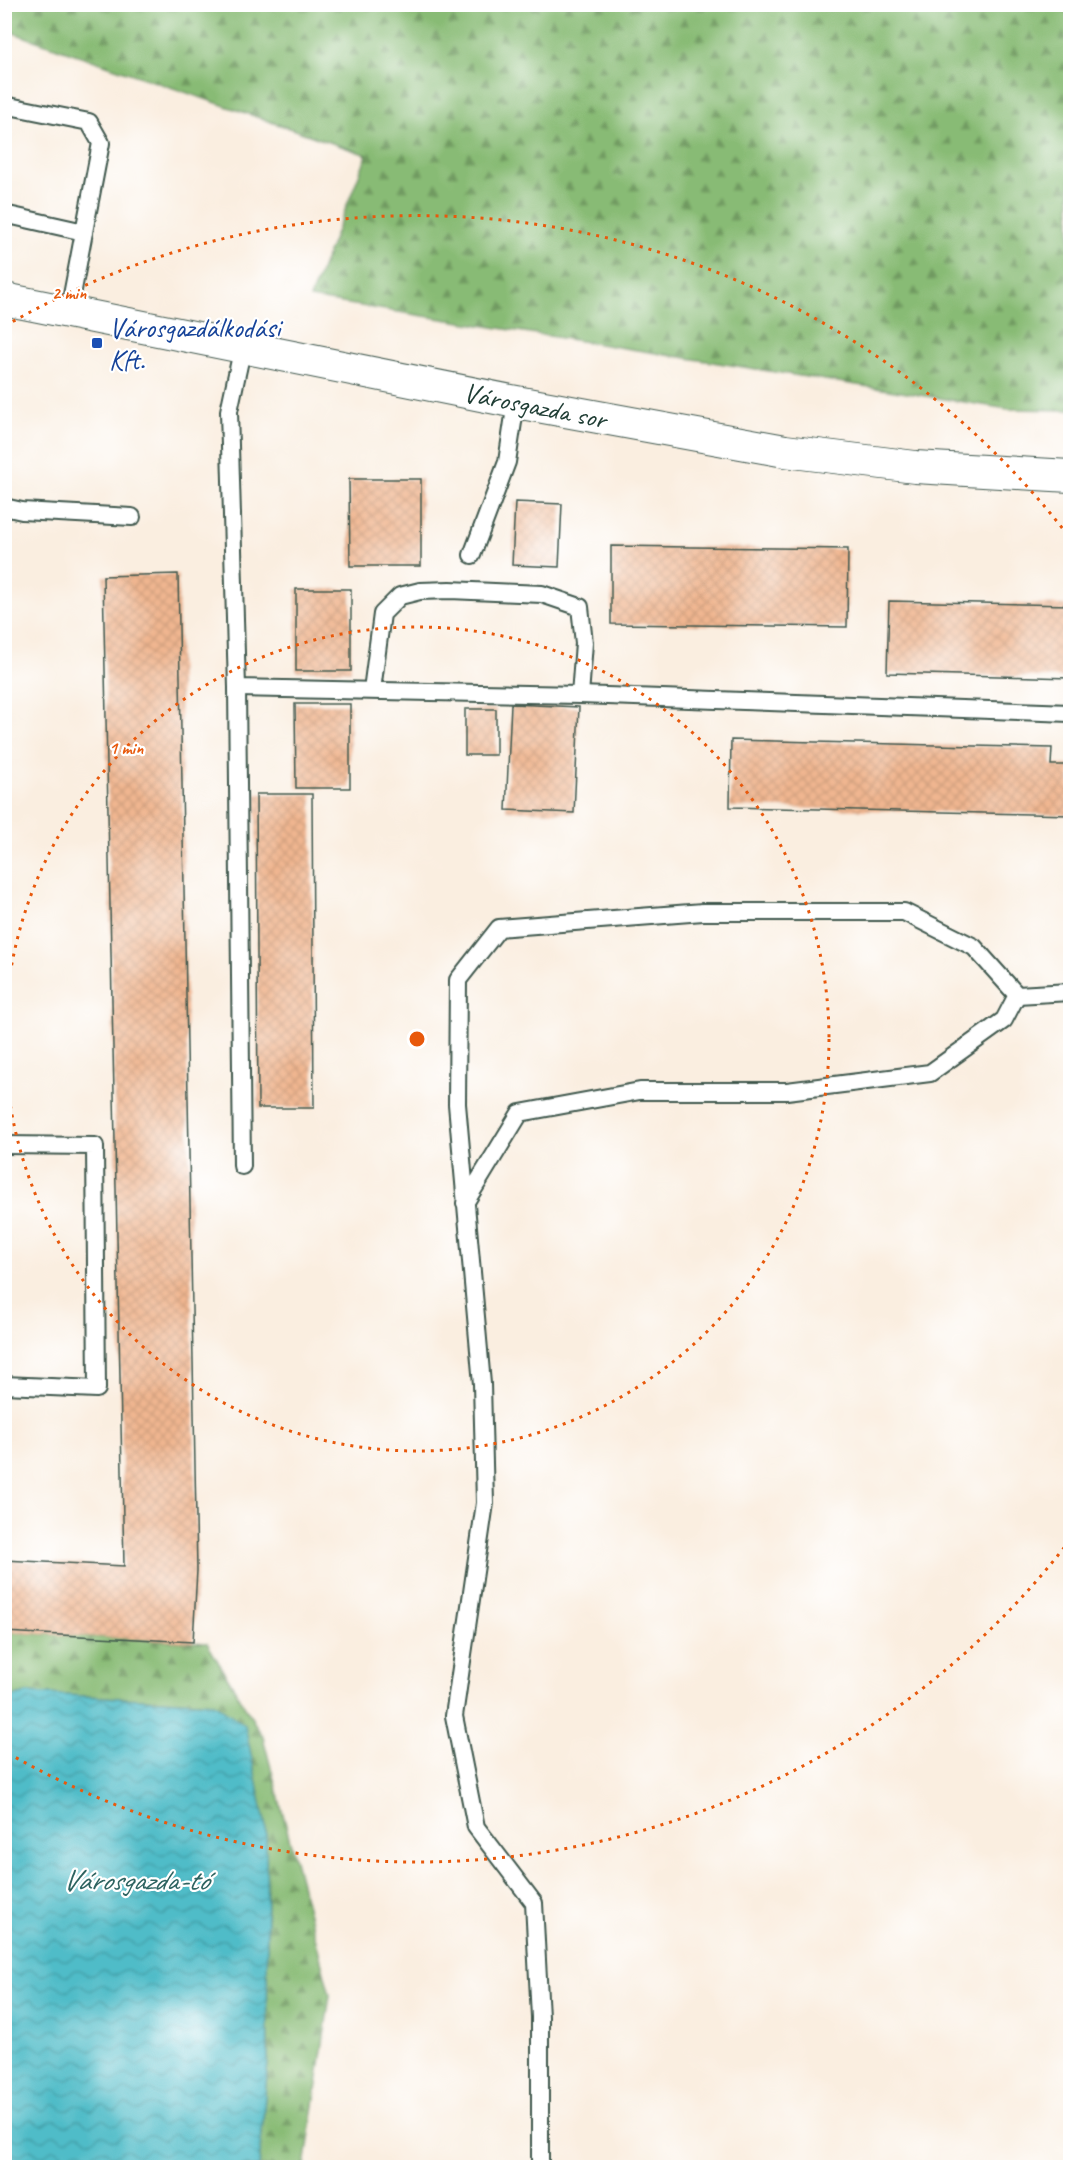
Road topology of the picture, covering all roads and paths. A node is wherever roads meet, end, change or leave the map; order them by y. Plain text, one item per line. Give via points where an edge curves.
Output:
1 (4, 105) edge
2 (4, 214) edge
3 (84, 232) junction
4 (4, 299) edge
5 (69, 311) junction
6 (243, 346) junction
7 (516, 402) junction
8 (1071, 476) edge
9 (4, 507) edge
10 (132, 518) dead end
11 (472, 555) dead end
12 (237, 688) junction
13 (372, 690) junction
14 (580, 695) junction
15 (1071, 713) edge
16 (1071, 992) edge
17 (1017, 995) junction
18 (4, 1146) edge
19 (242, 1166) dead end
20 (465, 1203) junction
21 (4, 1385) edge
22 (540, 2168) edge

1 - 3 lane via 89,122 101,142
2 - 3 lane
3 - 5 lane
4 - 5 street, Városgazda sor
5 - 6 street, Városgazda sor
6 - 7 street, Városgazda sor
6 - 12 lane via 229,411
7 - 8 street, Városgazda sor via 785,451 915,467
7 - 11 lane via 507,462
9 - 10 lane
12 - 13 lane
12 - 19 lane
13 - 14 lane
13 - 14 lane via 382,614 400,596 450,590 542,594 580,607 584,644
14 - 15 lane
16 - 17 lane
17 - 20 lane via 1004,1020 930,1073 787,1091 639,1091 520,1113
17 - 20 lane via 974,947 904,912 703,912 499,928 458,980 457,1104
18 - 21 lane via 95,1146 97,1389
20 - 22 lane via 482,1384 485,1503 454,1716 476,1827 534,1903 540,2017

